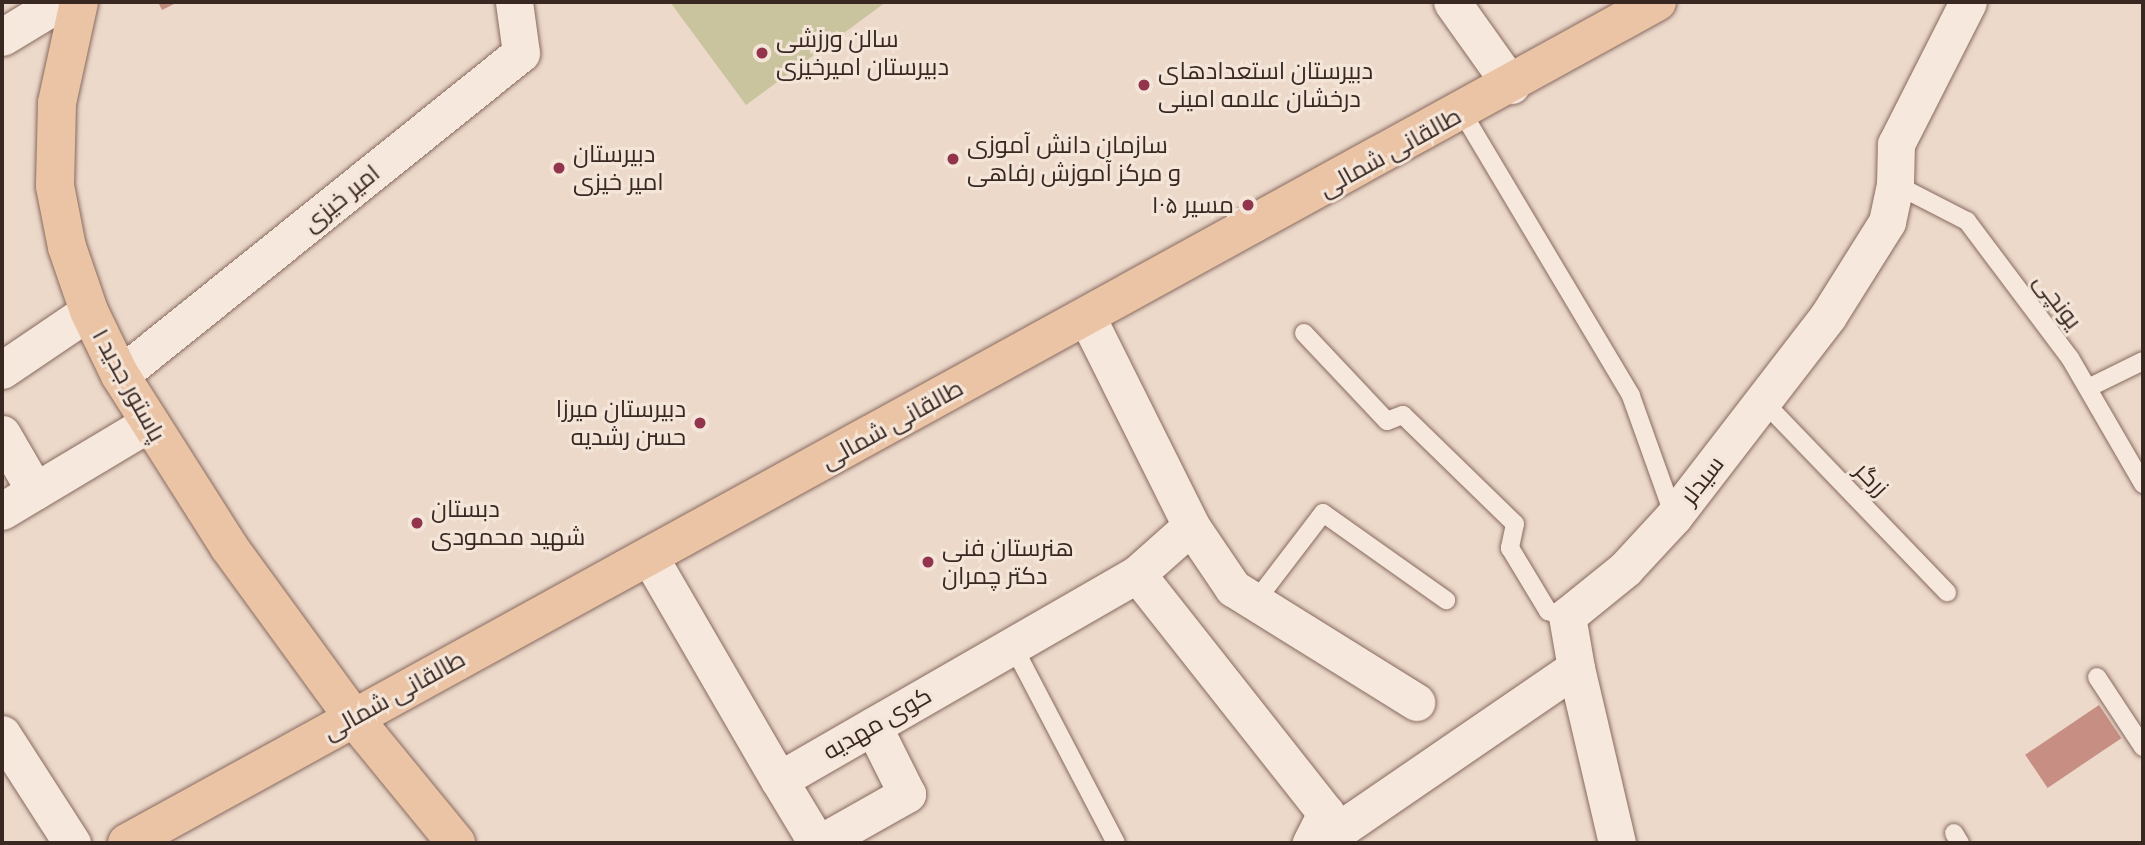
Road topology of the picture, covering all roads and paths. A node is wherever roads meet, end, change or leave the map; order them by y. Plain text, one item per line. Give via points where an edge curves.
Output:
1 (60, 2) edge
2 (79, 2) edge
3 (514, 2) edge
4 (1452, 2) edge
5 (1657, 2) edge
6 (1968, 2) edge
7 (2, 37) edge
8 (1511, 85) junction
9 (1462, 113) junction
10 (1895, 184) junction
11 (89, 311) junction
12 (1087, 317) junction
13 (1304, 333) dead end
14 (2143, 361) edge
15 (2, 370) edge
16 (120, 376) junction
17 (2088, 388) junction
18 (1762, 400) junction
19 (149, 423) junction
20 (2, 434) edge
21 (2143, 484) edge
22 (35, 491) junction
23 (2, 511) edge
24 (1674, 516) junction
25 (1191, 526) junction
26 (649, 556) junction
27 (1137, 575) junction
28 (1947, 592) dead end
29 (1446, 600) dead end
30 (1255, 602) junction
31 (1567, 617) junction
32 (1013, 646) junction
33 (1576, 668) junction
34 (2097, 677) dead end
35 (1416, 702) dead end
36 (353, 717) junction
37 (873, 726) junction
38 (2, 734) edge
39 (2143, 747) edge
40 (779, 780) junction
41 (72, 843) edge
42 (127, 843) edge
43 (456, 843) edge
44 (818, 843) edge
45 (1116, 843) edge
46 (1311, 843) edge
47 (1320, 843) edge
48 (1617, 843) edge

1 - 7 street
2 - 11 main road, پاستور جدید ۱ via 57,103 55,186 67,247
3 - 16 street, امیر خیزی via 521,53
4 - 8 street
5 - 8 main road, طالقانی شمالی
6 - 10 street, سیدلر via 1896,144
8 - 9 main road, طالقانی شمالی
9 - 12 main road, طالقانی شمالی
9 - 24 lane via 1631,396
10 - 17 lane, یونچی via 1967,221
10 - 18 street, سیدلر via 1887,222 1828,316
11 - 15 street
11 - 16 main road, پاستور جدید ۱
12 - 25 street
12 - 26 main road, طالقانی شمالی
13 - 31 lane via 1387,421 1402,415 1515,524 1510,548 1548,611
14 - 17 lane
16 - 19 main road, پاستور جدید ۱
17 - 21 lane, یونچی
18 - 24 street, سیدلر
18 - 28 lane, زرگر
19 - 22 street
19 - 36 main road, پاستور جدید ۱ via 229,547
20 - 22 street
22 - 23 street
24 - 31 street, سیدلر via 1625,569
25 - 27 street, کوی ‌‌‌مهدیه
25 - 30 street via 1233,588
26 - 36 main road, طالقانی شمالی
26 - 40 street
27 - 32 street, کوی ‌‌‌مهدیه
27 - 46 street via 1326,813
29 - 30 lane via 1323,513
30 - 35 street
31 - 33 street
32 - 37 street, کوی ‌‌‌مهدیه
32 - 45 lane
33 - 47 street
33 - 48 street
34 - 39 lane
36 - 42 main road, طالقانی شمالی
36 - 43 main road, پاستور جدید ۱
37 - 40 street, کوی ‌‌‌مهدیه
37 - 44 street via 907,794
38 - 41 street
40 - 44 street

